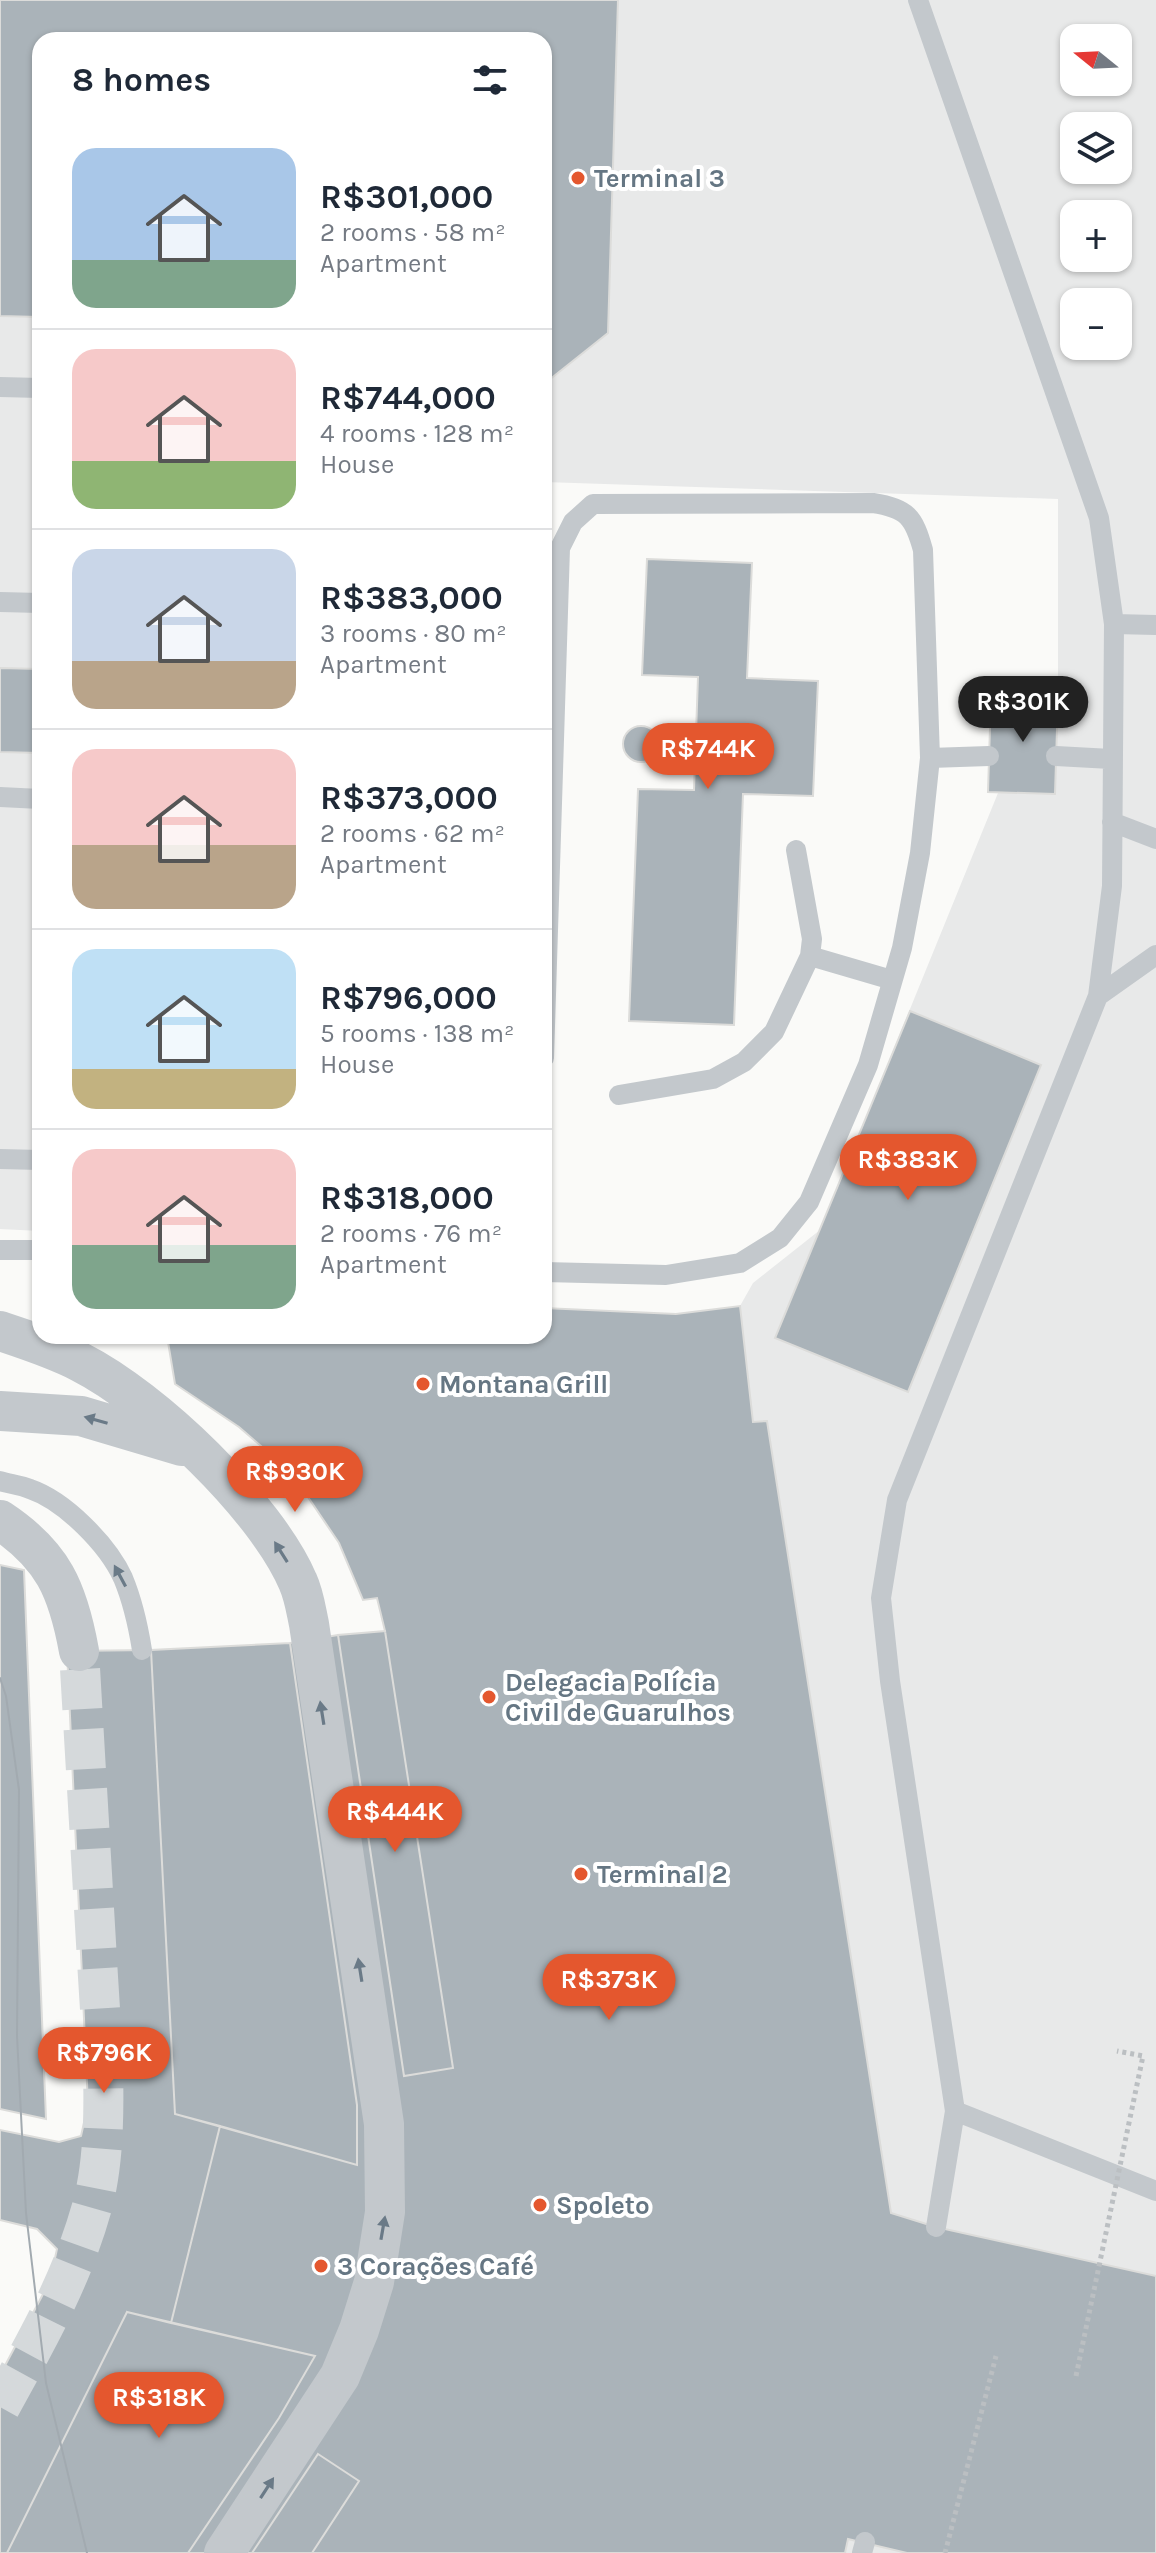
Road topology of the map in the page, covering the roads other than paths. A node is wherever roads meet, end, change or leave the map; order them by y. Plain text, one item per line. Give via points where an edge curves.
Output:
1 (918, 0) edge
2 (0, 387) edge
3 (32, 388) edge
4 (0, 602) edge
5 (32, 603) edge
6 (1114, 624) junction
7 (1156, 625) edge
8 (989, 756) dead end
9 (1056, 756) dead end
10 (930, 758) junction
11 (1111, 759) junction
12 (0, 797) edge
13 (32, 799) edge
14 (552, 803) edge
15 (1112, 822) junction
16 (1156, 839) edge
17 (796, 850) dead end
18 (1156, 955) edge
19 (810, 956) junction
20 (892, 980) junction
21 (1098, 996) junction
22 (619, 1095) dead end
23 (0, 1159) edge
24 (32, 1160) edge
25 (0, 1250) edge
26 (32, 1250) edge
27 (552, 1272) edge
28 (0, 1331) edge
29 (32, 1342) edge
30 (39, 1344) edge
31 (0, 1411) edge
32 (197, 1451) junction
33 (0, 1481) edge
34 (0, 1520) edge
35 (142, 1650) dead end
36 (79, 1651) tunnel mouth
37 (955, 2111) junction
38 (1156, 2191) edge
39 (936, 2227) dead end
40 (224, 2553) edge

1 - 6 lane via 1099,518
2 - 3 lane
4 - 5 lane
6 - 7 lane
6 - 11 lane
8 - 10 lane
9 - 11 lane
10 - 14 lane via 923,550 909,516 894,506 873,503 593,504 573,522 560,548
10 - 20 lane via 920,853
11 - 15 lane
12 - 13 lane
15 - 16 lane
15 - 21 lane via 1112,886
17 - 19 lane via 812,939
18 - 21 lane
19 - 20 lane
19 - 22 lane via 774,1032 744,1062 713,1079
20 - 27 lane via 868,1065 821,1175 809,1202 780,1238 740,1263 666,1275
21 - 37 lane via 897,1500 881,1598
23 - 24 lane
25 - 26 lane
28 - 29 street
30 - 32 street via 109,1379
32 -> 31 street via 81,1416
40 -> 32 street via 340,2376 359,2330 374,2282 385,2212 384,2124 299,1584 268,1531
35 -> 33 lane via 137,1615 121,1575 93,1535 32,1489
34 - 36 street via 28,1540 55,1574 72,1610
37 - 38 lane
37 - 39 lane

